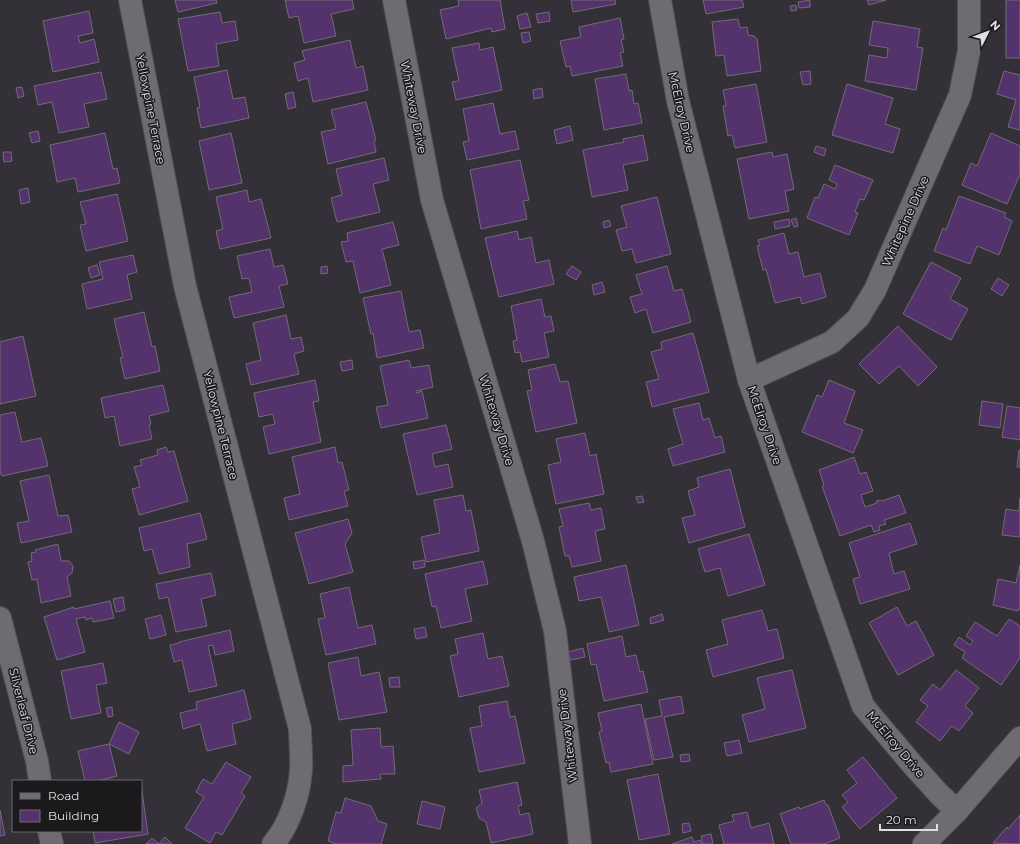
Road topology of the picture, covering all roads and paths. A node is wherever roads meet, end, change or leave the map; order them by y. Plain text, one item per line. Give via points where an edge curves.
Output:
1 (130, 0) edge
2 (394, 0) edge
3 (660, 0) edge
4 (969, 0) edge
5 (749, 380) junction
6 (0, 618) edge
7 (1020, 738) edge
8 (40, 780) edge
9 (957, 811) junction
10 (49, 832) edge
11 (52, 844) edge
12 (273, 844) edge
13 (580, 844) edge
14 (924, 844) edge

1 - 12 street, Yellowpine Terrace via 185,286 300,729 301,770 295,801 281,835
2 - 13 street, Whiteway Drive via 432,200 533,541 555,631
3 - 5 street, McElroy Drive via 678,101
4 - 5 street, Whitepine Drive via 969,51 960,95 871,296 858,318 832,342
5 - 9 street, McElroy Drive via 863,706 912,764
6 - 8 street, Silverleaf Drive
7 - 9 street
9 - 14 street
10 - 11 street

